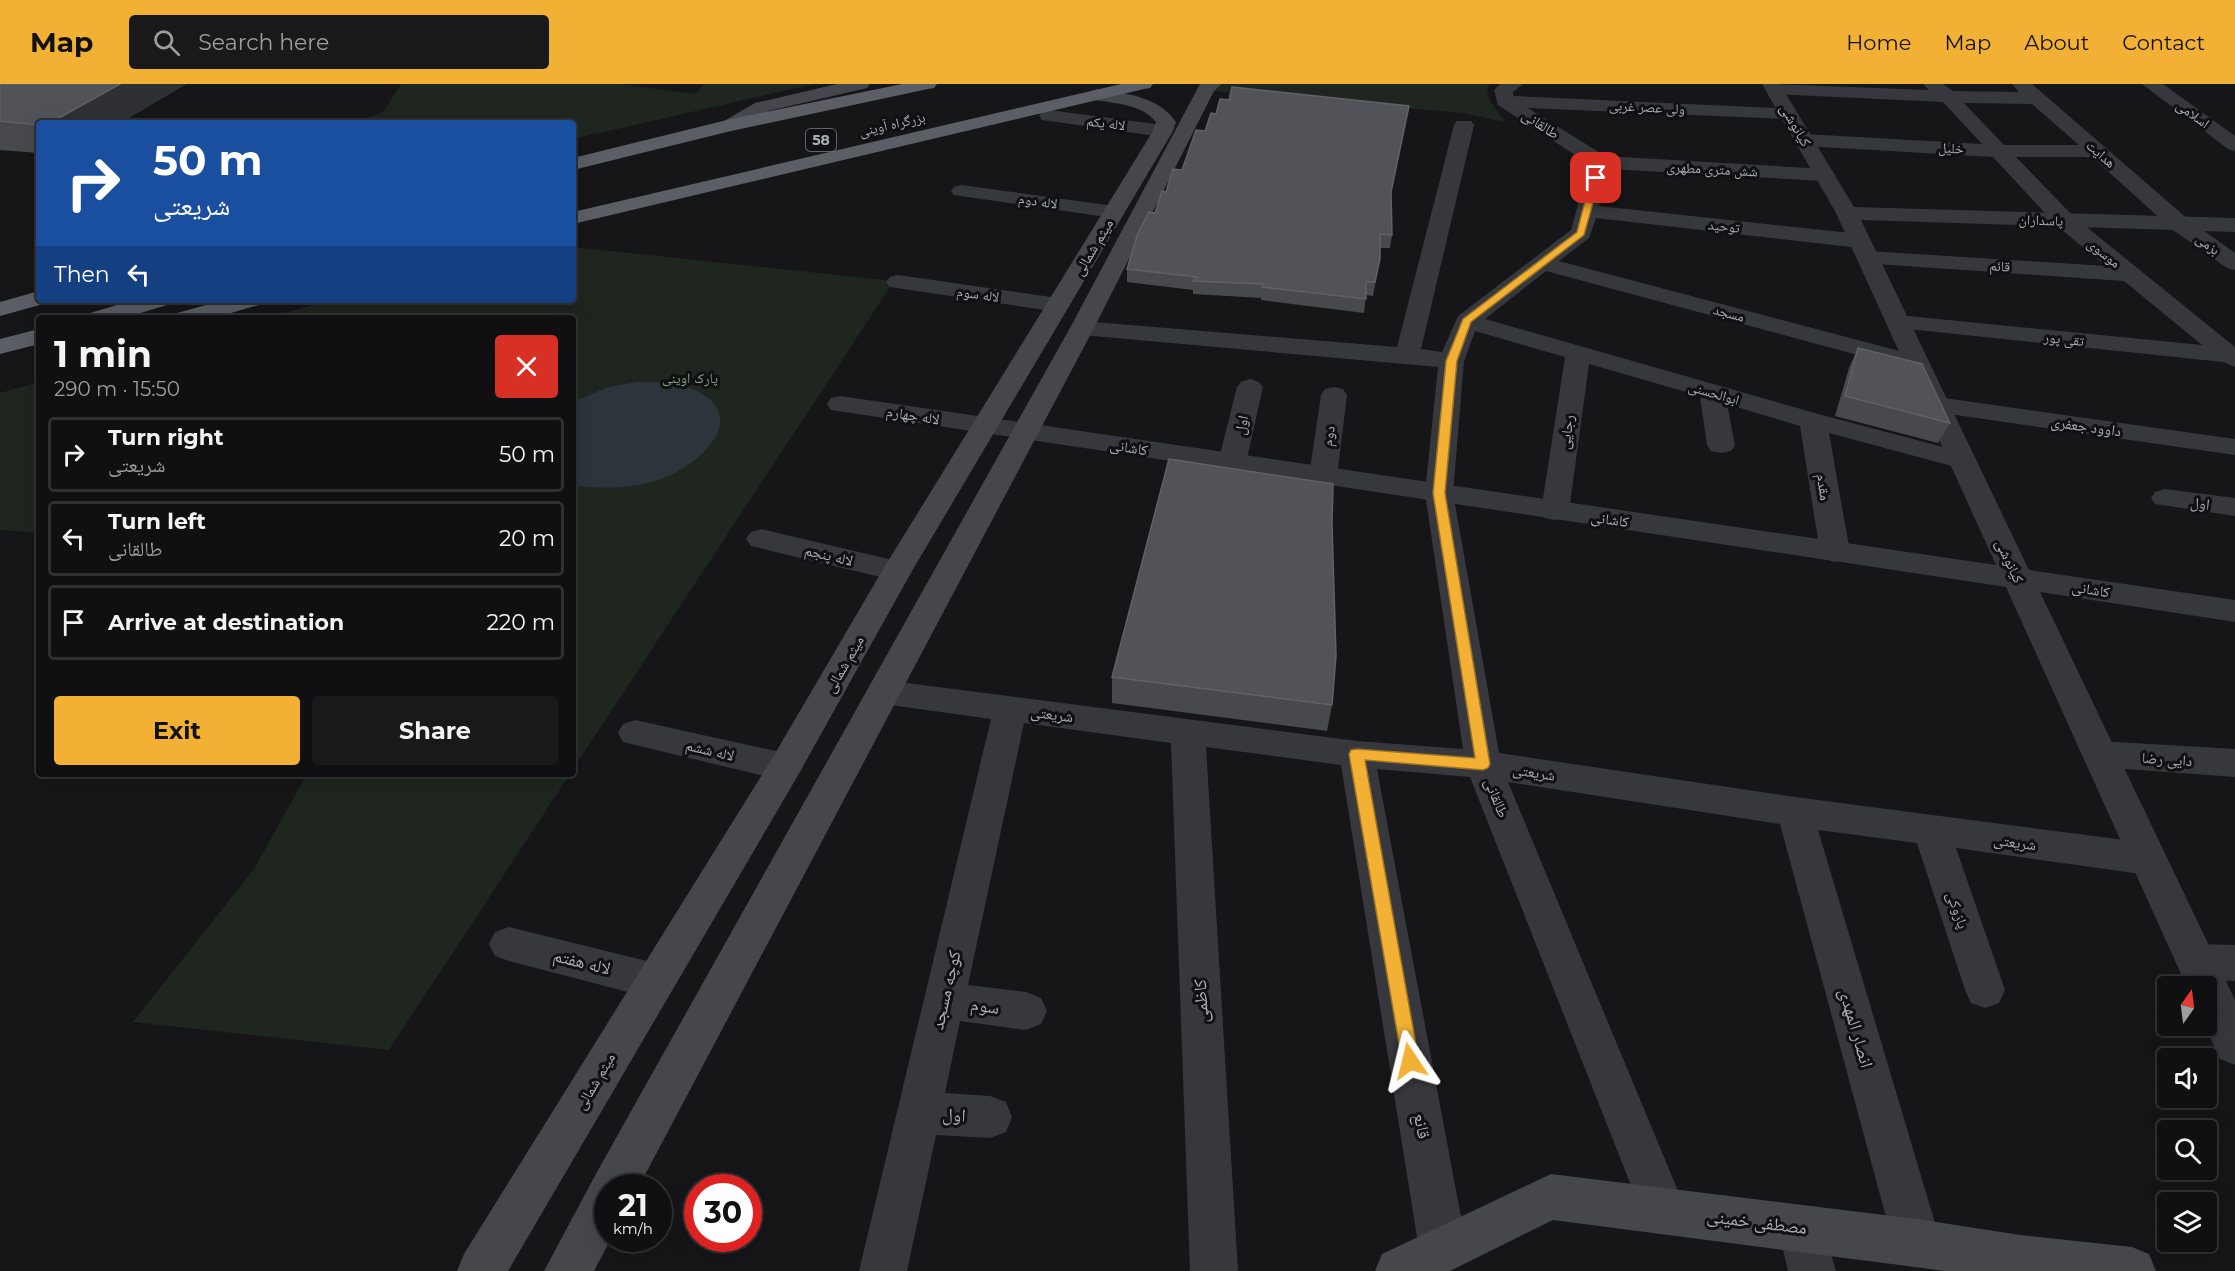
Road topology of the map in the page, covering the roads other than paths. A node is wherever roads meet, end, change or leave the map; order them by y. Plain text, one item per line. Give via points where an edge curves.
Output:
1 (861, 84) edge
2 (928, 84) edge
3 (1070, 84) edge
4 (1144, 84) edge
5 (1213, 84) edge
6 (2021, 84) edge
7 (2151, 84) edge
8 (1773, 86) edge
9 (1940, 91) edge
10 (1510, 92) edge
11 (1098, 95) junction
12 (2036, 98) junction
13 (1788, 113) junction
14 (1049, 116) dead end
15 (731, 125) junction
16 (1464, 125) dead end
17 (1163, 131) junction
18 (1804, 140) junction
19 (2235, 145) edge
20 (782, 149) dead end
21 (1998, 151) junction
22 (2098, 152) junction
23 (1600, 162) junction
24 (576, 163) edge
25 (1825, 176) junction
26 (961, 191) dead end
27 (1587, 211) junction
28 (1114, 212) junction
29 (576, 217) edge
30 (2065, 221) junction
31 (2181, 225) junction
32 (2235, 225) edge
33 (1859, 237) junction
34 (1542, 263) junction
35 (2235, 263) edge
36 (2130, 274) junction
37 (898, 282) dead end
38 (36, 299) edge
39 (149, 303) edge
40 (240, 303) edge
41 (1058, 305) junction
42 (0, 309) edge
43 (109, 315) edge
44 (197, 315) edge
45 (1467, 321) junction
46 (1898, 322) junction
47 (1082, 328) junction
48 (36, 337) edge
49 (0, 348) edge
50 (1578, 353) junction
51 (1407, 355) junction
52 (2233, 357) edge
53 (36, 360) edge
54 (1451, 361) junction
55 (1917, 363) junction
56 (0, 370) edge
57 (1250, 387) dead end
58 (1712, 392) junction
59 (1334, 395) dead end
60 (840, 404) dead end
61 (1937, 405) junction
62 (1814, 421) junction
63 (985, 425) junction
64 (1026, 432) junction
65 (1721, 445) dead end
66 (2235, 447) edge
67 (1963, 461) junction
68 (1232, 463) junction
69 (1323, 476) junction
70 (1439, 493) junction
71 (2165, 498) dead end
72 (2235, 507) edge
73 (1555, 511) junction
74 (761, 539) dead end
75 (1835, 552) junction
76 (897, 571) junction
77 (2018, 579) junction
78 (2235, 611) edge
79 (883, 692) junction
80 (1010, 709) junction
81 (1188, 732) junction
82 (635, 733) dead end
83 (1357, 754) junction
84 (2099, 754) junction
85 (2235, 763) edge
86 (1483, 764) junction
87 (785, 767) junction
88 (1795, 812) junction
89 (1931, 831) junction
90 (2148, 859) junction
91 (509, 944) dead end
92 (2197, 962) junction
93 (2235, 963) edge
94 (656, 981) junction
95 (1985, 990) dead end
96 (944, 1000) junction
97 (1026, 1011) dead end
98 (2235, 1045) edge
99 (919, 1113) junction
100 (990, 1118) dead end
101 (621, 1174) edge
102 (1663, 1210) junction
103 (594, 1224) edge
104 (1917, 1243) junction
105 (1806, 1250) edge
106 (1447, 1260) edge
107 (2024, 1265) edge
108 (481, 1271) edge
109 (568, 1271) edge
110 (883, 1271) edge
111 (1214, 1271) edge
112 (1399, 1271) edge
113 (2132, 1271) edge

1 - 15 main road via 762,107
2 - 15 highway, 58
3 - 20 highway, بزرگراه آوینی / 58
4 - 11 highway
5 - 47 main road, میثم شمالی via 1206,88
6 - 12 street, هدایت
7 - 19 street, اسلامی
8 - 9 street
8 - 13 street, کیانوشی
9 - 12 street
9 - 21 street, موسوی
10 - 13 street, ولی عصر غربی
10 - 23 street, طالقانی
11 - 17 main road via 1162,113 1166,122
11 - 29 highway
12 - 22 street, هدایت
13 - 18 street, کیانوشی
14 - 17 street, لاله یکم
15 - 24 highway, 58
16 - 51 street
17 - 28 main road, میثم شمالی
18 - 21 street, خلیل
18 - 25 street, کیانوشی
21 - 22 street, خلیل
21 - 30 street, موسوی
22 - 31 street, هدایت
23 - 25 street, شش متری مطهری
23 - 27 street
25 - 33 street, کیانوشی
26 - 28 street, لاله دوم
27 - 33 street, توحید
27 - 34 street via 1581,233
28 - 41 main road, میثم شمالی
30 - 31 street, پاسداران
30 - 33 street, پاسداران
30 - 36 street, موسوی
31 - 32 street, پاسداران
31 - 35 street, بزمی
33 - 36 street, قائم
33 - 46 street, کیانوشی
34 - 45 street
34 - 55 street, مسجد
36 - 52 street, موسوی
37 - 41 street, لاله سوم
38 - 42 highway
39 - 43 highway
40 - 44 highway
41 - 63 main road, میثم شمالی
45 - 50 street, ابوالحسنی
45 - 54 street, طالقانی
46 - 52 street, تقی پور
46 - 55 street, کیانوشی
47 - 51 street
47 - 64 main road, میثم شمالی
48 - 49 highway
50 - 58 street, ابوالحسنی
50 - 73 street, رجایی
51 - 54 street
53 - 56 highway
54 - 70 street, طالقانی
55 - 61 street, کیانوشی
57 - 68 street, اول
58 - 62 street, ابوالحسنی
58 - 65 street
59 - 69 street, دوم
60 - 63 street, لاله چهارم
61 - 66 street, داوود جعفری
61 - 67 street, کیانوشی
62 - 67 street, ابوالحسنی
62 - 75 street, مقدم
63 - 64 street, کاشانی
63 - 76 main road, میثم شمالی
64 - 68 street, کاشانی
64 - 79 main road, میثم شمالی
67 - 77 street, کیانوشی
68 - 69 street, کاشانی
69 - 70 street, کاشانی
70 - 73 street, کاشانی
70 - 86 street, طالقانی
71 - 72 street, اول
73 - 75 street, کاشانی
74 - 76 street, لاله پنجم
75 - 77 street, کاشانی
76 - 87 main road, میثم شمالی
77 - 78 street, کاشانی
77 - 84 street, کیانوشی
79 - 80 street, شریعتی
79 - 101 main road, میثم شمالی
80 - 81 street, شریعتی
80 - 96 street, کوچه مسجد
81 - 83 street, شریعتی
81 - 111 street, کاظمی
82 - 87 street, لاله ششم
83 - 86 street, شریعتی
83 - 106 street, قانع
84 - 85 street, دایی رضا
84 - 90 street, کیانوشی
86 - 88 street, شریعتی
86 - 102 street, طالقانی
87 - 94 main road, میثم شمالی
88 - 89 street, شریعتی
88 - 104 street, انصار المهدی
89 - 90 street, شریعتی
89 - 95 street, پازوکی
90 - 92 street, کیانوشی
91 - 94 street, لاله هفتم
92 - 93 street
92 - 98 street, کیانوشی
94 - 108 main road, میثم شمالی
96 - 97 street, سوم
96 - 99 street, کوچه مسجد
99 - 100 street, اول
99 - 110 street, کوچه مسجد
102 - 105 main road, مصطفی خمینی
102 - 106 main road, مصطفی خمینی via 1551,1197
103 - 109 main road
104 - 105 main road, مصطفی خمینی
104 - 107 main road, مصطفی خمینی
106 - 112 main road, مصطفی خمینی
107 - 113 main road, مصطفی خمینی

